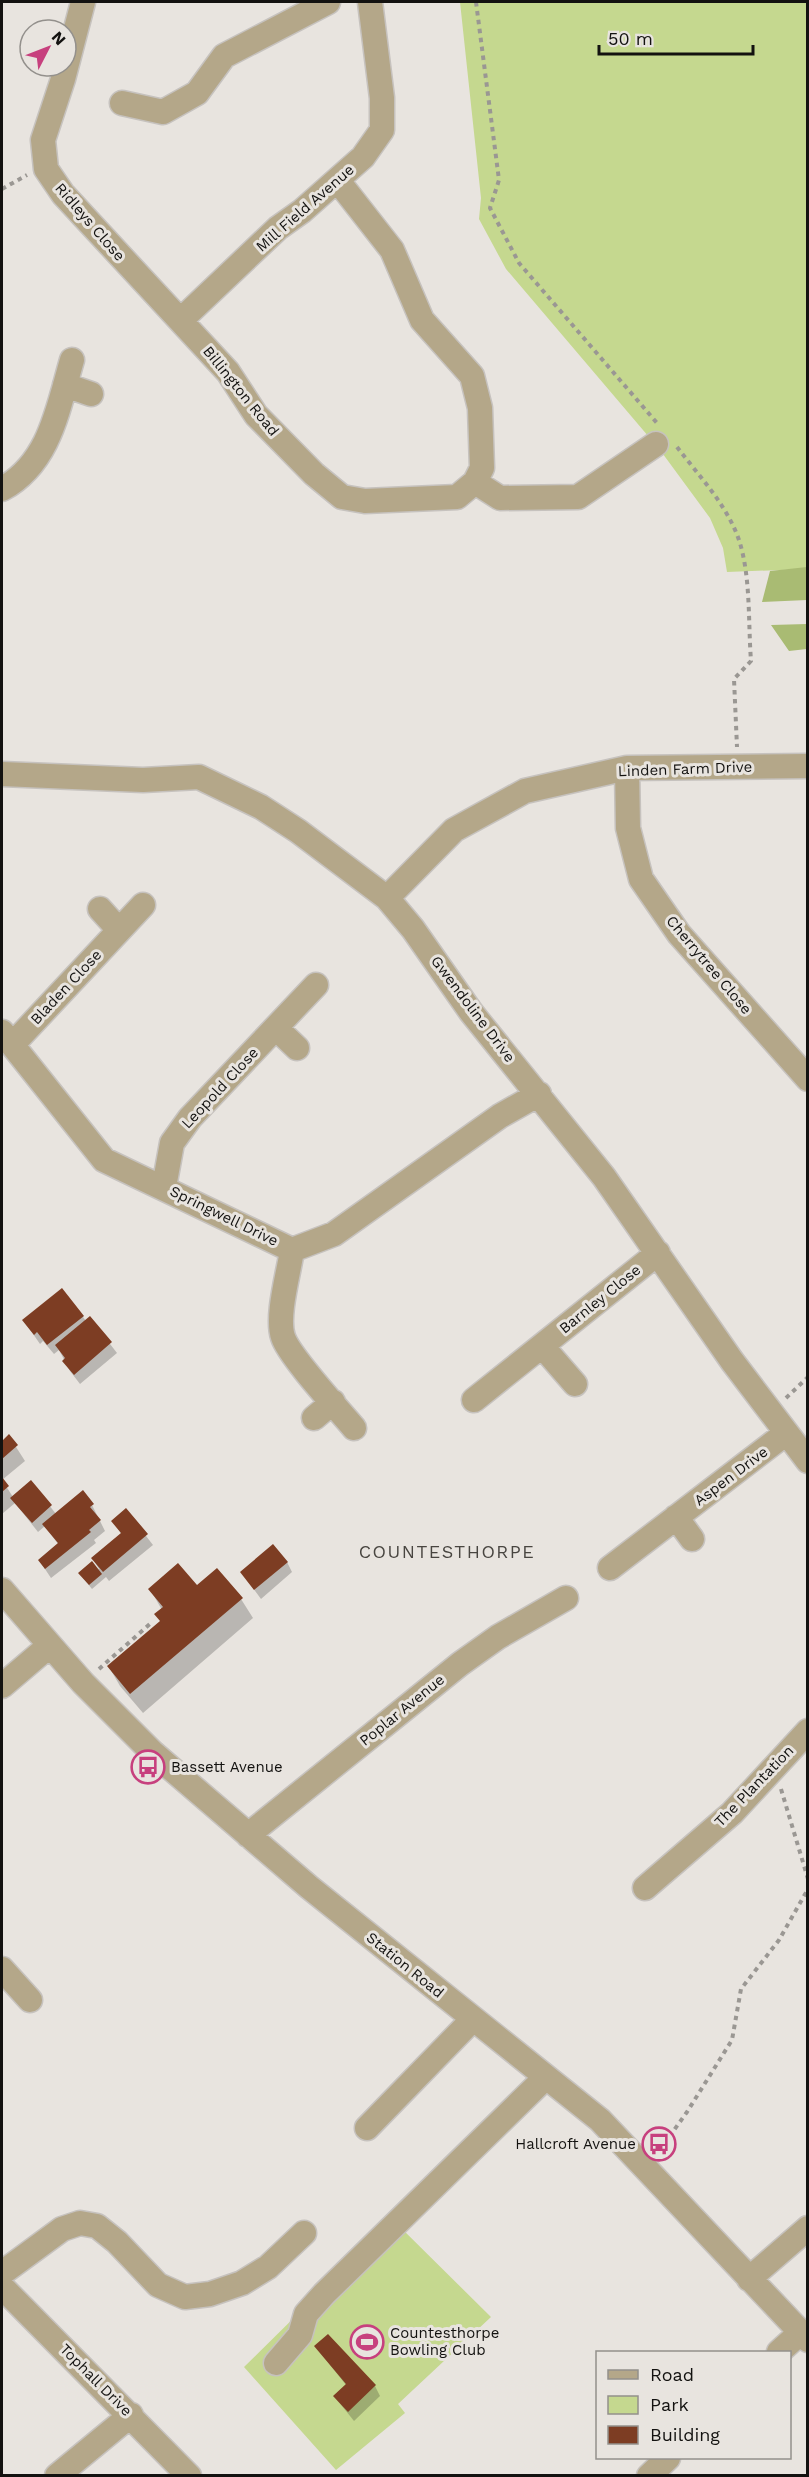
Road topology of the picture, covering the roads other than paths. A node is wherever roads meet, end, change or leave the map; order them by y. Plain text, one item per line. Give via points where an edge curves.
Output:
1 (83, 2) edge
2 (328, 2) edge
3 (370, 2) edge
4 (122, 103) dead end
5 (338, 181) junction
6 (181, 320) junction
7 (72, 360) dead end
8 (65, 385) junction
9 (91, 394) dead end
10 (663, 438) road end
11 (475, 482) junction
12 (2, 489) edge
13 (807, 766) edge
14 (627, 768) junction
15 (2, 774) edge
16 (387, 898) junction
17 (143, 905) dead end
18 (100, 909) dead end
19 (119, 930) junction
20 (316, 985) dead end
21 (276, 1028) junction
22 (7, 1038) edge
23 (297, 1048) dead end
24 (807, 1079) edge
25 (539, 1094) junction
26 (164, 1187) junction
27 (292, 1250) junction
28 (658, 1253) junction
29 (542, 1346) junction
30 (575, 1384) dead end
31 (474, 1400) dead end
32 (333, 1402) junction
33 (314, 1418) dead end
34 (354, 1428) dead end
35 (785, 1434) junction
36 (807, 1461) edge
37 (676, 1517) junction
38 (692, 1539) dead end
39 (610, 1568) dead end
40 (2, 1590) edge
41 (566, 1598) dead end
42 (49, 1646) junction
43 (2, 1686) edge
44 (807, 1731) edge
45 (248, 1835) junction
46 (645, 1888) dead end
47 (2, 1969) edge
48 (30, 2000) dead end
49 (472, 2019) junction
50 (546, 2077) junction
51 (367, 2128) dead end
52 (807, 2228) edge
53 (304, 2233) dead end
54 (2, 2273) edge
55 (749, 2279) junction
56 (2, 2288) edge
57 (804, 2336) edge
58 (781, 2351) edge
59 (276, 2363) dead end
60 (131, 2415) junction
61 (666, 2459) edge
62 (57, 2475) edge
63 (189, 2475) edge
64 (649, 2475) edge

1 - 6 street, Ridleys Close via 43,140 46,169 78,211
2 - 4 street via 224,56 197,93 163,111
3 - 5 street, Mill Field Avenue via 382,130 363,158
5 - 6 street, Mill Field Avenue via 278,228
5 - 11 street via 392,250 422,320 472,376 480,408 482,468
6 - 11 street, Billington Road via 228,372 256,415 342,497 365,501 457,497
7 - 8 street
8 - 9 street
8 - 12 street via 50,434 34,464
10 - 11 street via 578,497 500,498
13 - 14 street, Linden Farm Drive
14 - 16 street, Linden Farm Drive via 525,790 454,830
14 - 24 street, Cherrytree Close via 628,828 640,879 679,934
15 - 16 street, Gwendoline Drive via 143,780 199,777 261,807
16 - 25 street, Gwendoline Drive via 471,1012
17 - 19 street, Bladen Close
18 - 19 street
19 - 22 street, Bladen Close
20 - 21 street, Leopold Close
21 - 23 street
21 - 26 street, Leopold Close via 190,1118 172,1143
22 - 26 street, Springwell Drive via 104,1160
25 - 27 street, Springwell Drive via 500,1116 334,1234
25 - 28 street, Gwendoline Drive
26 - 27 street, Springwell Drive
27 - 32 street via 282,1313 283,1336
28 - 29 street, Barnley Close
28 - 35 street, Gwendoline Drive
29 - 30 street
29 - 31 street, Barnley Close
32 - 33 street
32 - 34 street
35 - 36 street, Gwendoline Drive
35 - 37 street, Aspen Drive
37 - 38 street
37 - 39 street, Aspen Drive
40 - 42 street, Station Road
41 - 45 street, Poplar Avenue via 460,1664
42 - 43 street
42 - 45 street, Station Road via 152,1752
44 - 46 street, The Plantation via 732,1813
45 - 49 street, Station Road
47 - 48 street
49 - 50 street, Station Road
49 - 51 street
50 - 55 street, Station Road via 600,2120
50 - 59 street via 324,2294 306,2314 300,2335
52 - 55 street
53 - 54 street via 268,2267 242,2283 210,2294 185,2297 158,2285 97,2226 80,2223 62,2229
55 - 57 street, Station Road
56 - 60 street, Tophall Drive
57 - 58 street
60 - 62 street
60 - 63 street, Tophall Drive
61 - 64 street

